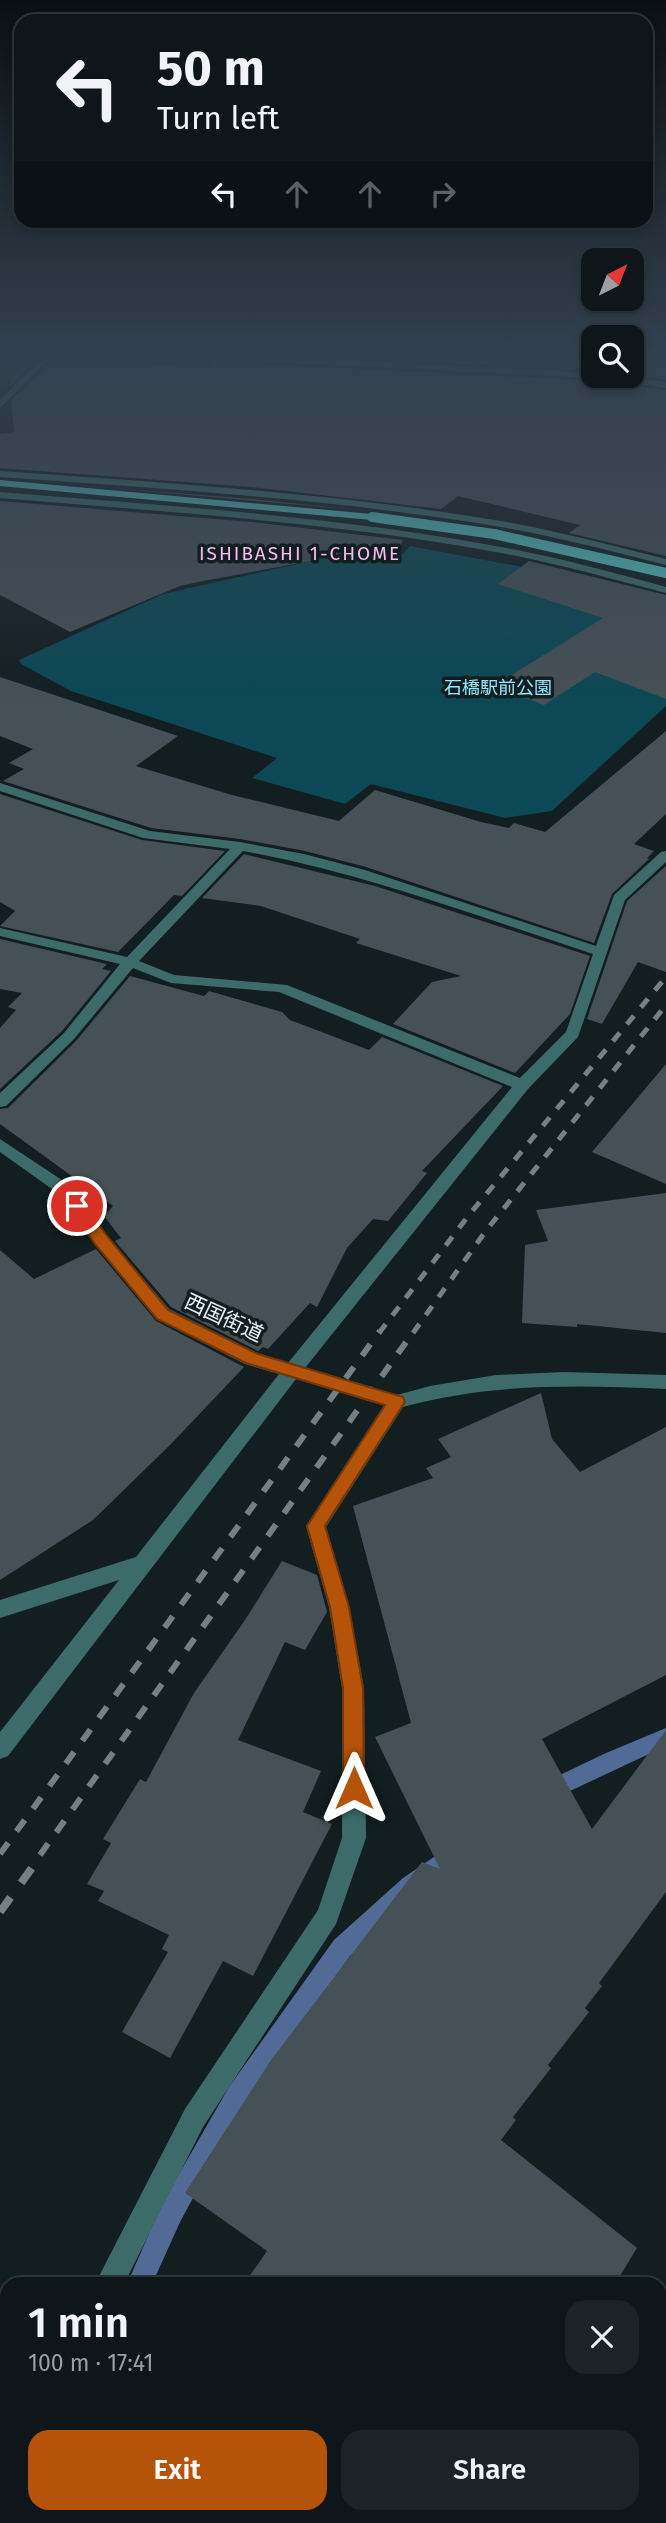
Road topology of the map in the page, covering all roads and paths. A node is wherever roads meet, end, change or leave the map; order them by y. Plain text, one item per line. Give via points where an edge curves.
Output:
1 (0, 474) edge
2 (0, 484) edge
3 (0, 495) edge
4 (666, 564) edge
5 (666, 573) edge
6 (644, 584) junction
7 (666, 590) edge
8 (0, 787) edge
9 (240, 846) junction
10 (666, 855) edge
11 (0, 932) edge
12 (600, 951) junction
13 (130, 962) junction
14 (522, 1085) junction
15 (0, 1102) edge
16 (0, 1144) edge
17 (293, 1370) junction
18 (666, 1382) edge
19 (397, 1402) junction
20 (142, 1564) junction
21 (0, 1609) edge
22 (0, 1749) edge
23 (112, 2277) edge

1 - 4 street via 420,512 546,533
2 - 5 main road, bridge via 372,517 505,536
3 - 6 street via 416,535
4 - 6 street
6 - 7 street
8 - 9 street via 148,835
9 - 12 street via 360,873
9 - 13 street
10 - 12 street via 619,898
11 - 13 street
12 - 14 street via 573,1034
13 - 14 street via 171,979 282,988
13 - 15 street via 69,1036
14 - 17 street
16 - 17 street, 西国街道 via 65,1189 163,1314 252,1359
17 - 19 street, 西国街道
17 - 20 street
18 - 19 street via 568,1378 436,1389
19 - 23 street via 316,1526 339,1607 353,1688 354,1838 328,1916 194,2118
20 - 21 street
20 - 22 street

